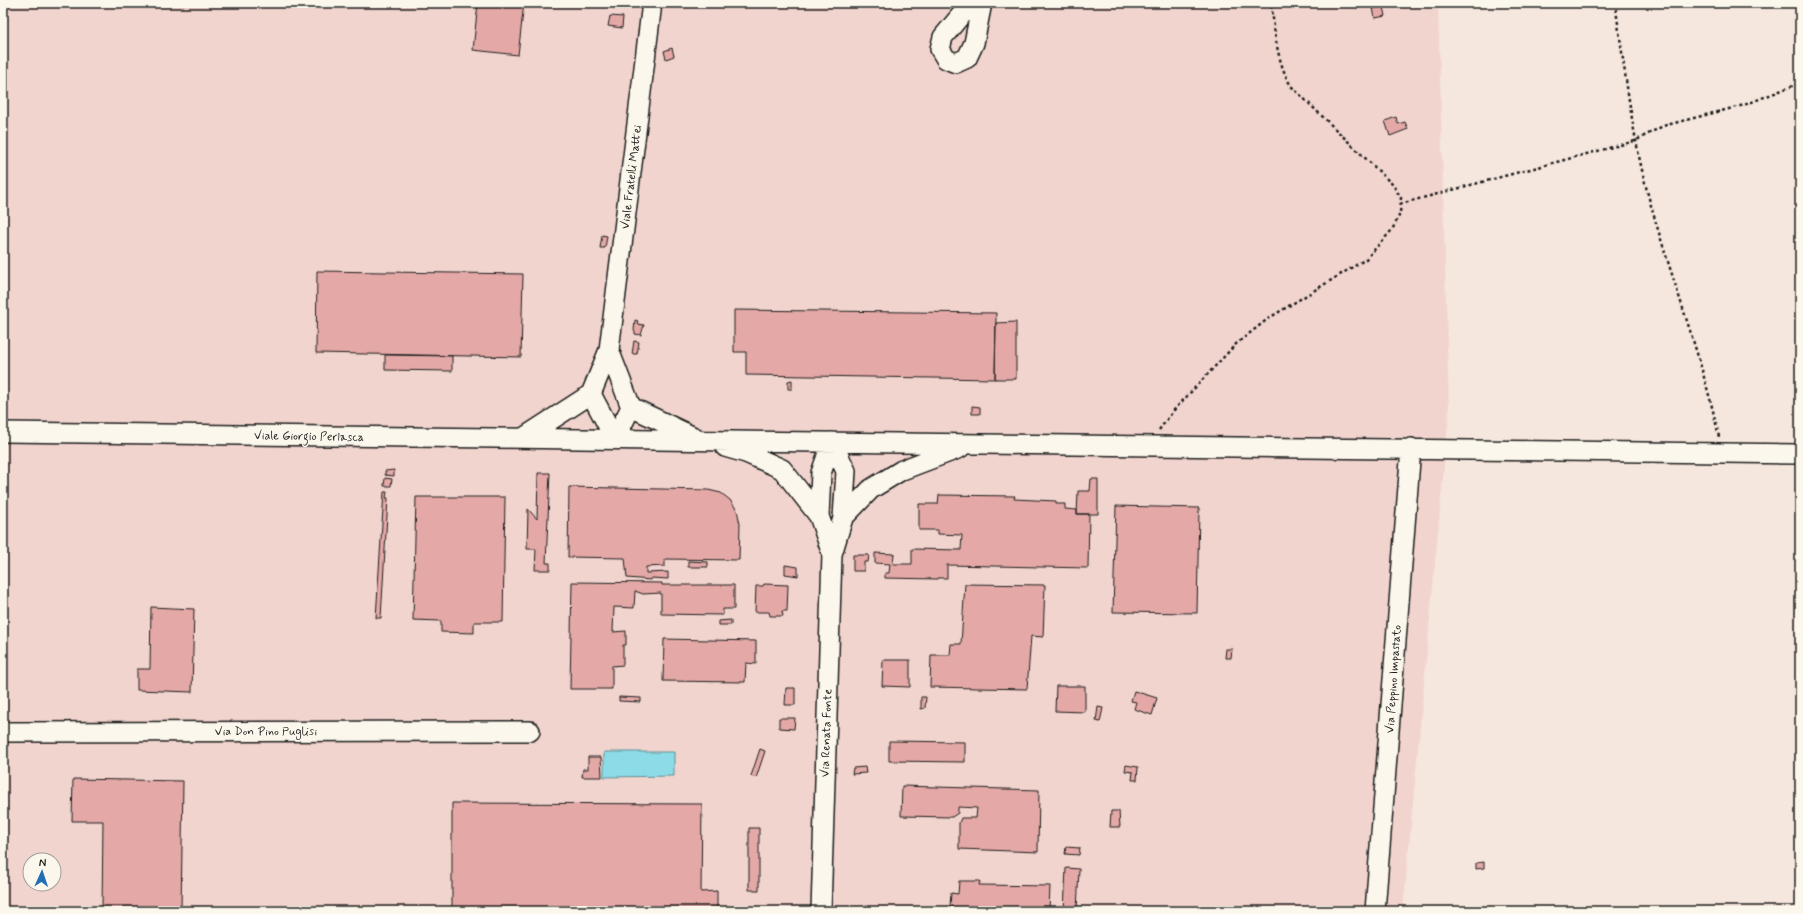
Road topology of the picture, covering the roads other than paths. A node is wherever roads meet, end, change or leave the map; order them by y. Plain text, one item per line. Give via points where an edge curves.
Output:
1 (652, 3) edge
2 (971, 3) edge
3 (982, 3) edge
4 (609, 350) junction
5 (591, 394) junction
6 (631, 407) junction
7 (3, 432) edge
8 (523, 438) junction
9 (614, 439) junction
10 (702, 440) junction
11 (832, 442) junction
12 (970, 444) junction
13 (1411, 448) junction
14 (1800, 454) edge
15 (819, 516) junction
16 (844, 518) junction
17 (832, 554) junction
18 (530, 731) dead end
19 (3, 732) edge
20 (821, 911) edge
21 (1375, 911) edge

1 - 4 street, Viale Fratelli Mattei
2 - 3 street via 941,43 940,49 946,59 956,63 968,58 974,44
4 - 5 street, Viale Fratelli Mattei
4 - 6 street, Viale Fratelli Mattei
5 - 8 street
5 - 9 street
6 - 9 street
6 - 10 street
7 - 8 street, Viale Giorgio Perlasca
8 - 9 street, Viale Giorgio Perlasca
9 - 10 street, Viale Giorgio Perlasca
10 - 11 street, Viale Giorgio Perlasca
10 - 15 street, Via Renata Fonte via 746,453 782,469
11 - 12 street, Viale Giorgio Perlasca
11 - 15 street, Via Renata Fonte via 821,473
11 - 16 street, Via Renata Fonte via 846,471
12 - 13 street, Viale Giorgio Perlasca
12 - 16 street, Via Renata Fonte via 902,470 871,488
13 - 14 street, Viale Giorgio Perlasca
13 - 21 street, Via Peppino Impastato
15 - 17 street, Via Renata Fonte
16 - 17 street, Via Renata Fonte
17 - 20 street, Via Renata Fonte
18 - 19 street, Via Don Pino Puglisi

